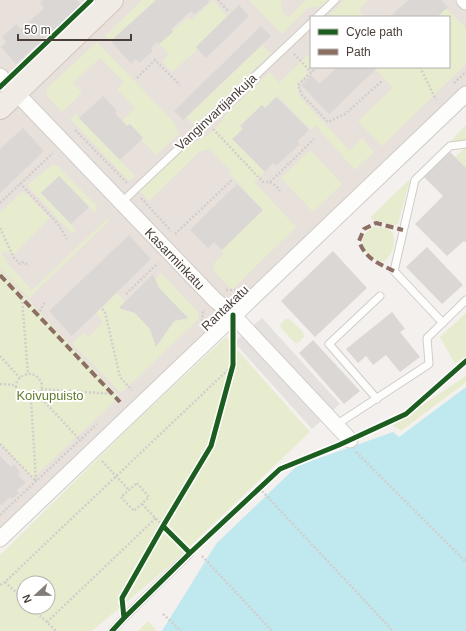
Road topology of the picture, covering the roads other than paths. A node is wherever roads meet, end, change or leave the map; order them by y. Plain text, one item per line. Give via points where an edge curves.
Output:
1 (112, 0) edge
2 (335, 0) edge
3 (318, 16) edge
4 (310, 24) edge
5 (0, 76) edge
6 (16, 93) junction
7 (466, 94) edge
8 (0, 108) edge
9 (466, 144) edge
10 (122, 202) junction
11 (380, 296) dead end
12 (466, 300) edge
13 (233, 316) junction
14 (443, 323) junction
15 (376, 399) junction
16 (336, 425) junction
17 (348, 441) road end
18 (0, 539) edge
19 (190, 554) dead end
20 (112, 631) edge

1 - 6 main road
2 - 3 lane
4 - 10 lane, Vanginvartijankuja
5 - 6 street, Kasarminkatu
6 - 8 main road
6 - 10 street, Kasarminkatu
7 - 13 street, Rantakatu
9 - 14 lane via 450,146 415,180 394,270
10 - 13 street, Kasarminkatu
11 - 15 lane via 329,344
12 - 14 lane
13 - 16 street, Kasarminkatu
13 - 18 street, Rantakatu
14 - 15 lane via 427,338 429,364
15 - 16 lane
16 - 17 street, Kasarminkatu
19 - 20 lane

